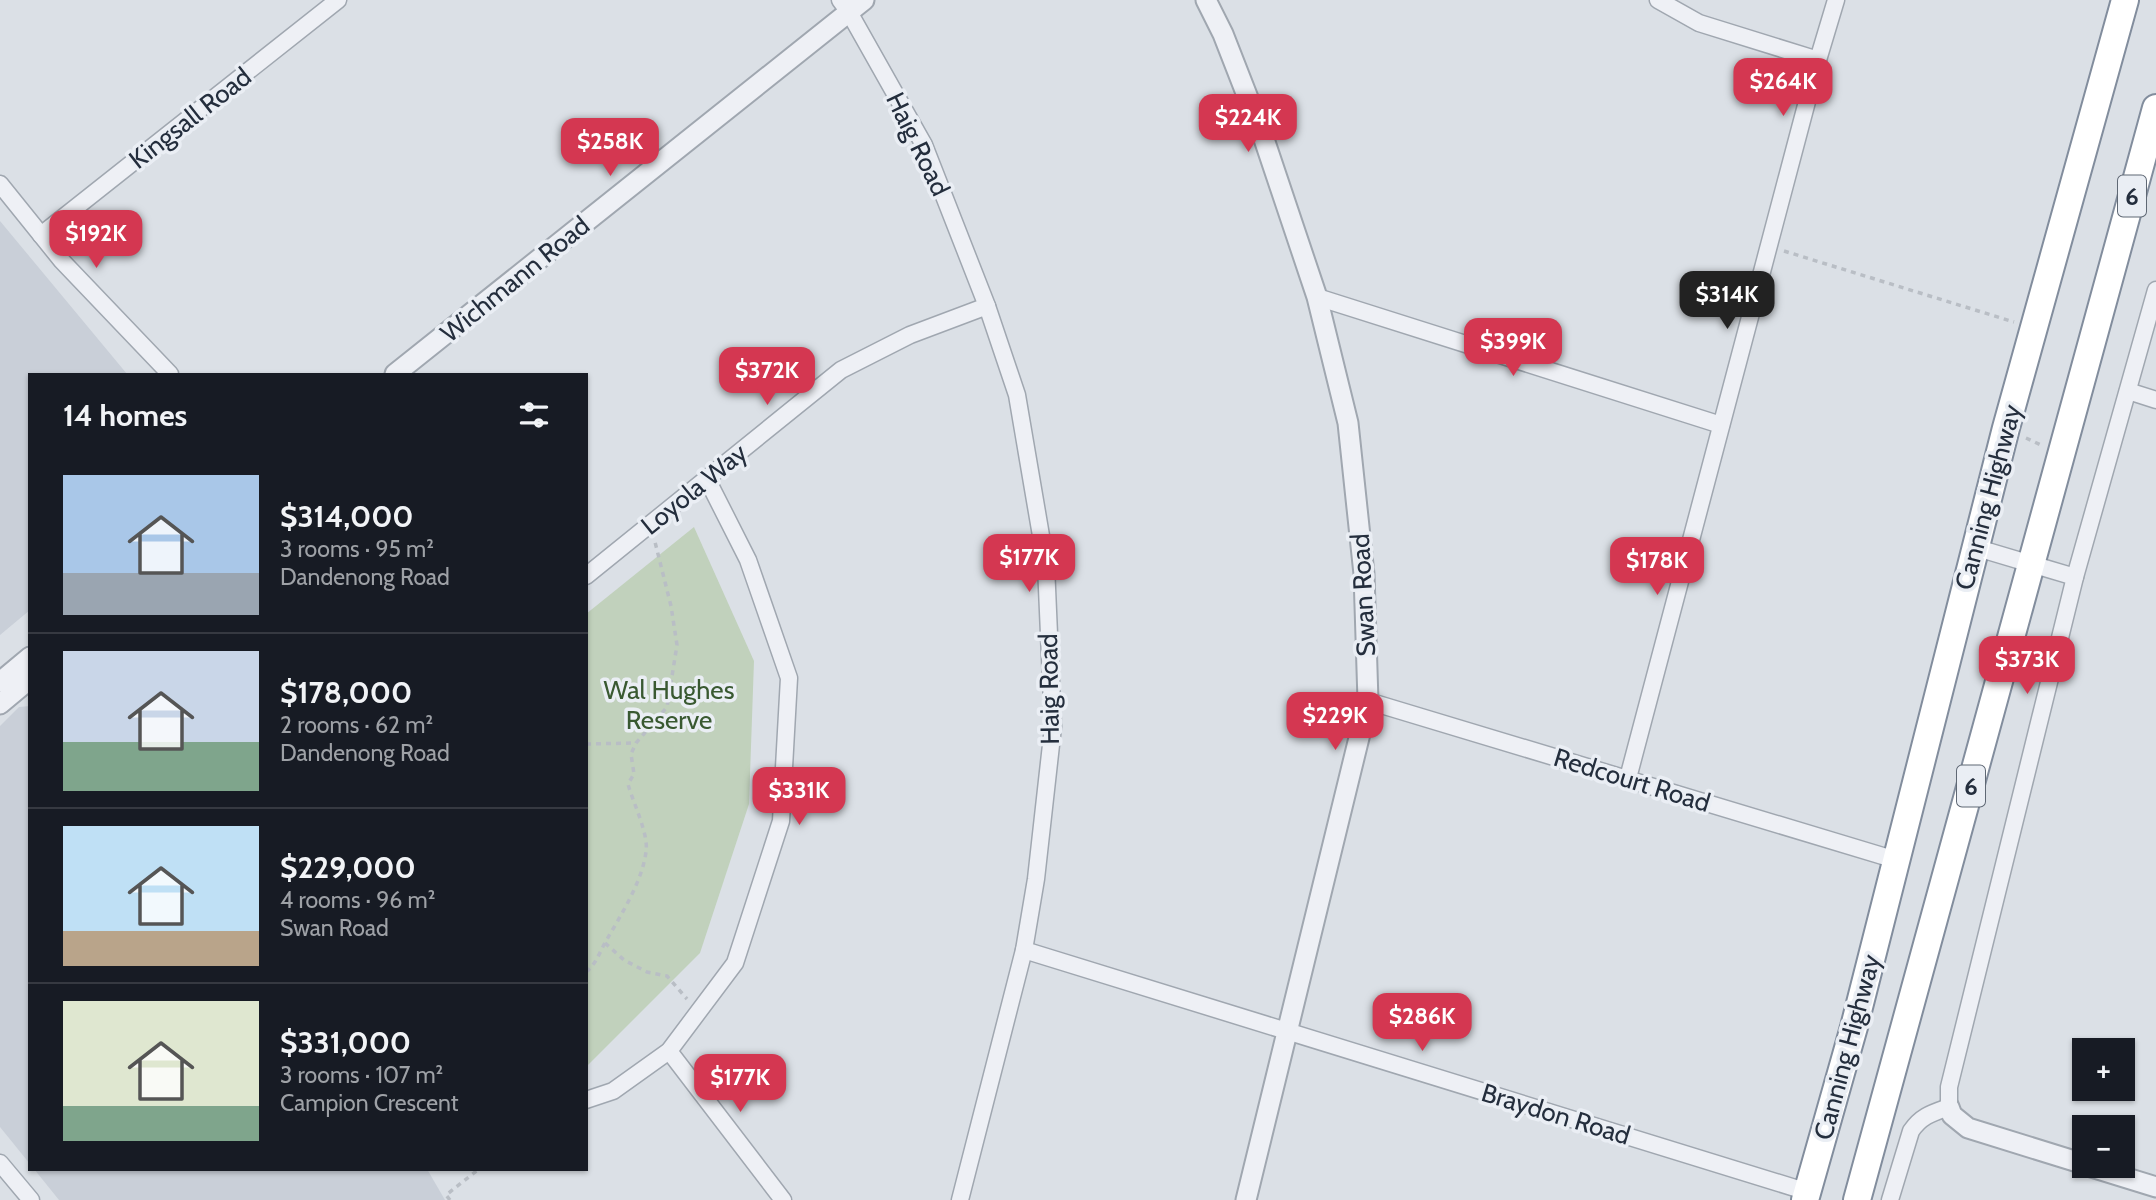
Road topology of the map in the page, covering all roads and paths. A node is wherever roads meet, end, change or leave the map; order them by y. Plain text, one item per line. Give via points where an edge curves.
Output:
1 (338, 0) edge
2 (1206, 0) edge
3 (1658, 0) edge
4 (1836, 0) edge
5 (2125, 0) edge
6 (851, 4) edge
7 (1818, 60) junction
8 (2156, 108) edge
9 (0, 184) edge
10 (41, 235) junction
11 (1769, 246) junction
12 (2156, 290) edge
13 (1317, 296) junction
14 (987, 306) junction
15 (2017, 323) dead end
16 (169, 373) edge
17 (396, 373) edge
18 (2128, 391) junction
19 (2156, 400) edge
20 (1721, 425) junction
21 (707, 478) junction
22 (647, 527) junction
23 (1974, 547) junction
24 (2032, 564) junction
25 (588, 574) edge
26 (2075, 576) junction
27 (28, 659) edge
28 (0, 681) edge
29 (28, 681) edge
30 (1368, 701) junction
31 (0, 704) edge
32 (636, 743) junction
33 (588, 744) edge
34 (1628, 778) junction
35 (1896, 860) junction
36 (605, 943) junction
37 (1024, 950) junction
38 (588, 970) edge
39 (698, 1012) junction
40 (1288, 1031) junction
41 (668, 1051) junction
42 (588, 1099) edge
43 (1949, 1107) junction
44 (2072, 1161) edge
45 (0, 1163) edge
46 (476, 1171) edge
47 (2127, 1178) edge
48 (2156, 1187) edge
49 (1806, 1196) edge
50 (31, 1200) edge
51 (450, 1200) edge
52 (783, 1200) edge
53 (960, 1200) edge
54 (1246, 1200) edge
55 (1857, 1200) edge
56 (1890, 1200) edge

1 - 10 street, Kingsall Road
2 - 13 street, Swan Road via 1264,139
3 - 7 street via 1699,23
4 - 7 street
5 - 23 highway, Canning Highway / 6
6 - 14 street, Haig Road via 924,145
6 - 17 street, Wichmann Road
7 - 11 street
8 - 24 highway, Canning Highway / 6
9 - 10 street
10 - 16 street
11 - 15 path
11 - 20 street
12 - 18 street
13 - 20 street
13 - 30 street, Swan Road via 1348,423 1364,574
14 - 21 street, Loyola Way via 910,335 841,370
14 - 37 street, Haig Road via 1017,395 1046,565 1053,727
18 - 19 street
18 - 26 street
20 - 34 street
21 - 22 street, Loyola Way
21 - 39 street via 748,561 789,678 781,821 735,963
22 - 25 street, Loyola Way
22 - 32 path via 663,567 677,645 667,707
23 - 24 street
23 - 35 highway, Canning Highway / 6
24 - 26 street
24 - 55 highway, Canning Highway / 6
26 - 43 street via 1949,1087
27 - 28 street
29 - 31 street
30 - 34 street, Redcourt Road
30 - 40 street, Swan Road
32 - 33 path
32 - 36 path via 631,754 634,774 628,784 647,851 627,907
34 - 35 street, Redcourt Road
35 - 49 highway, Canning Highway / 6
36 - 38 path
36 - 39 path via 624,960 667,976
37 - 40 street, Braydon Road
37 - 53 street, Haig Road
39 - 41 street
40 - 49 street, Braydon Road
40 - 54 street, Swan Road
41 - 42 street via 613,1091
41 - 52 street
43 - 44 street via 1968,1128
43 - 56 street via 1926,1114 1910,1131
45 - 50 street
46 - 51 path via 446,1195
47 - 48 street

